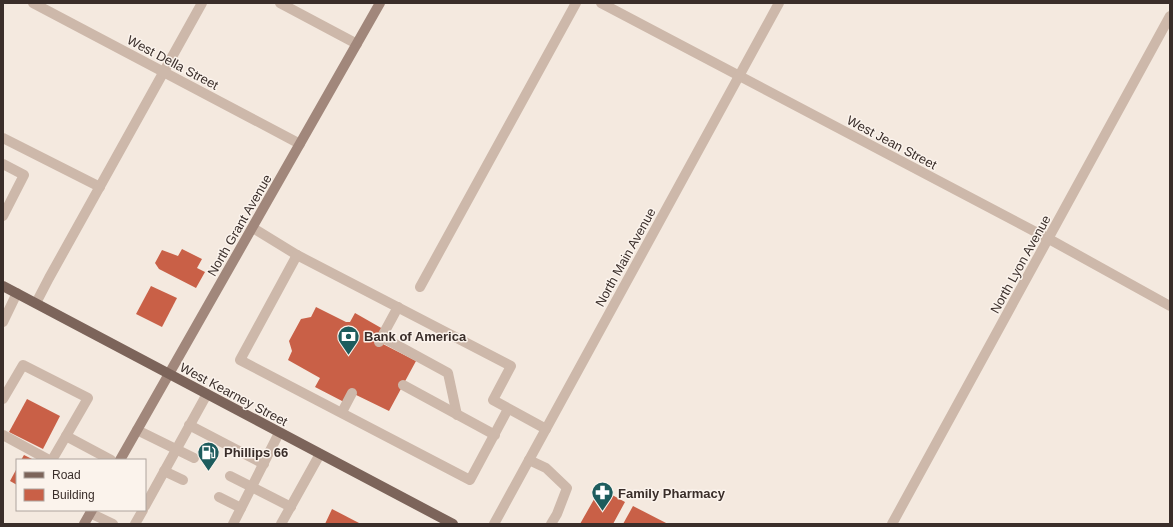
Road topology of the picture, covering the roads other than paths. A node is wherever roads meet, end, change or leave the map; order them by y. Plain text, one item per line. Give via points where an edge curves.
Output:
1 (33, 3) edge
2 (202, 3) edge
3 (280, 3) edge
4 (380, 3) edge
5 (576, 3) edge
6 (601, 3) edge
7 (780, 3) edge
8 (1170, 16) edge
9 (356, 44) junction
10 (163, 72) junction
11 (739, 77) junction
12 (3, 138) edge
13 (300, 144) junction
14 (3, 164) edge
15 (100, 187) junction
16 (3, 216) edge
17 (253, 228) junction
18 (1049, 239) junction
19 (296, 254) junction
20 (3, 286) edge
21 (420, 287) dead end
22 (17, 293) junction
23 (36, 303) junction
24 (1170, 306) edge
25 (398, 307) junction
26 (3, 322) edge
27 (169, 374) junction
28 (403, 385) dead end
29 (352, 393) dead end
30 (207, 394) junction
31 (3, 398) edge
32 (508, 409) junction
33 (342, 412) junction
34 (457, 415) junction
35 (189, 425) junction
36 (546, 429) junction
37 (137, 430) junction
38 (279, 433) junction
39 (495, 435) junction
40 (3, 436) edge
41 (66, 436) junction
42 (176, 449) junction
43 (320, 454) junction
44 (194, 458) dead end
45 (47, 459) edge
46 (53, 459) edge
47 (109, 459) edge
48 (121, 459) edge
49 (529, 460) junction
50 (264, 464) junction
51 (164, 471) junction
52 (230, 476) dead end
53 (183, 480) dead end
54 (252, 487) junction
55 (219, 497) dead end
56 (146, 504) edge
57 (291, 507) junction
58 (241, 508) junction
59 (91, 511) edge
60 (142, 511) edge
61 (84, 524) edge
62 (113, 524) edge
63 (136, 524) edge
64 (233, 524) edge
65 (282, 524) edge
66 (453, 524) edge
67 (494, 524) edge
68 (551, 524) edge
69 (892, 524) edge

1 - 10 street, West Della Street
2 - 10 street
3 - 9 street
4 - 9 main road, North Grant Avenue
5 - 21 street
6 - 11 street, West Jean Street
7 - 11 street, North Main Avenue
8 - 18 street, North Lyon Avenue
9 - 13 main road, North Grant Avenue
10 - 13 street, West Della Street
10 - 15 street
11 - 18 street, West Jean Street
11 - 36 street, North Main Avenue
12 - 15 street
13 - 17 main road, North Grant Avenue
14 - 16 street via 24,175
15 - 23 street
17 - 19 street
17 - 27 main road, North Grant Avenue
18 - 24 street, West Jean Street
18 - 69 street, North Lyon Avenue
19 - 25 street
19 - 33 street via 240,360
20 - 22 main road, West Kearney Street
22 - 23 main road, West Kearney Street
22 - 26 street
23 - 27 main road, West Kearney Street
25 - 32 street via 512,366 493,400
25 - 34 street via 381,339 448,373
27 - 30 main road, West Kearney Street
27 - 37 main road, North Grant Avenue
28 - 34 street
29 - 33 street
30 - 35 street
30 - 38 main road, West Kearney Street
31 - 41 street via 23,365 88,398
32 - 36 street
32 - 39 street
33 - 39 street via 470,480
34 - 39 street
35 - 42 street
35 - 50 street
36 - 49 street, North Main Avenue
37 - 42 street
37 - 48 main road, North Grant Avenue
38 - 43 main road, West Kearney Street
38 - 50 street
40 - 45 street
41 - 46 street
41 - 47 street
42 - 44 street
42 - 51 street
43 - 57 street
43 - 66 main road, West Kearney Street
49 - 67 street, North Main Avenue
49 - 68 street via 546,468 567,488
50 - 54 street
51 - 53 street
51 - 56 street
52 - 54 street
54 - 57 street
54 - 58 street
55 - 58 street
57 - 65 street
58 - 64 street
59 - 61 main road
59 - 62 street
60 - 63 street

